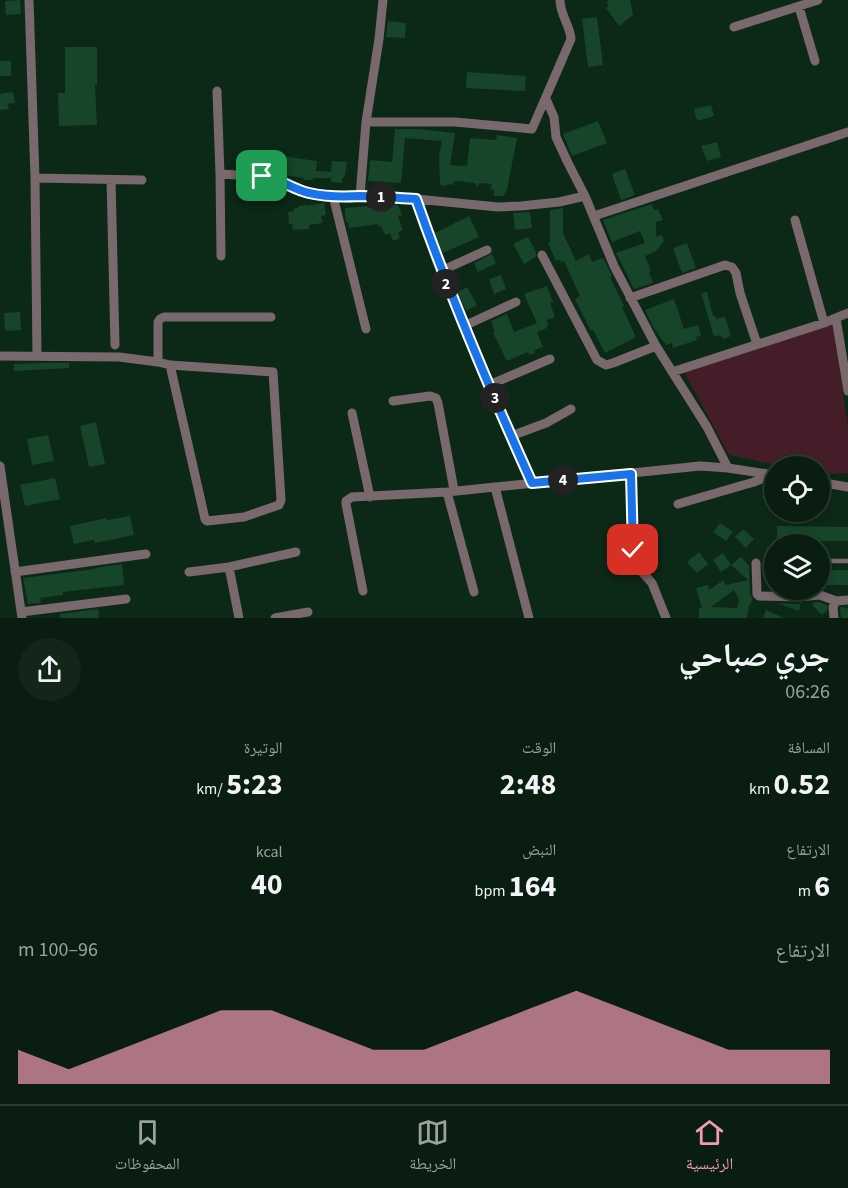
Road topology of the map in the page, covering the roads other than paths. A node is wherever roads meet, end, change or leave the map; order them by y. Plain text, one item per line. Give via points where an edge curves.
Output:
1 (29, 0) edge
2 (383, 0) edge
3 (560, 0) edge
4 (808, 3) edge
5 (734, 27) dead end
6 (815, 61) dead end
7 (217, 91) dead end
8 (546, 99) junction
9 (366, 122) junction
10 (848, 132) edge
11 (220, 174) junction
12 (35, 178) junction
13 (111, 180) junction
14 (142, 180) dead end
15 (333, 196) junction
16 (360, 196) junction
17 (585, 196) junction
18 (416, 199) junction
19 (594, 216) junction
20 (795, 220) dead end
21 (487, 250) dead end
22 (542, 255) dead end
23 (221, 256) dead end
24 (441, 271) junction
25 (630, 298) junction
26 (516, 302) dead end
27 (848, 314) edge
28 (271, 317) dead end
29 (836, 318) junction
30 (824, 323) junction
31 (464, 326) junction
32 (366, 329) dead end
33 (757, 344) junction
34 (115, 345) dead end
35 (656, 346) junction
36 (0, 356) edge
37 (37, 356) junction
38 (550, 359) dead end
39 (158, 362) junction
40 (170, 365) junction
41 (846, 367) edge
42 (672, 372) junction
43 (847, 378) edge
44 (489, 385) junction
45 (848, 391) edge
46 (393, 401) dead end
47 (571, 409) dead end
48 (352, 413) dead end
49 (511, 436) junction
50 (0, 466) edge
51 (728, 468) junction
52 (631, 474) junction
53 (764, 474) edge
54 (764, 478) edge
55 (532, 483) junction
56 (830, 484) edge
57 (495, 487) junction
58 (848, 487) edge
59 (451, 491) junction
60 (370, 496) junction
61 (678, 504) dead end
62 (296, 552) dead end
63 (146, 554) dead end
64 (830, 561) edge
65 (848, 561) edge
66 (756, 563) dead end
67 (229, 567) junction
68 (15, 572) junction
69 (189, 572) dead end
70 (363, 591) dead end
71 (474, 592) dead end
72 (126, 599) dead end
73 (848, 600) edge
74 (836, 601) junction
75 (308, 612) dead end
76 (22, 615) edge
77 (239, 618) edge
78 (275, 618) edge
79 (529, 618) edge
80 (666, 618) edge
81 (834, 618) edge

1 - 12 street
2 - 9 street
3 - 8 street via 571,39
4 - 5 street
4 - 6 street
7 - 11 street
8 - 9 street via 532,129 455,122
8 - 17 street via 554,117 556,137
9 - 16 street
10 - 19 street
11 - 15 street via 272,177 296,190
11 - 23 street
12 - 13 street
12 - 37 street
13 - 14 street
13 - 34 street
15 - 16 street
15 - 32 street
16 - 18 street
17 - 18 street via 498,207
17 - 19 street
18 - 24 street
19 - 25 street
20 - 30 street
21 - 24 street
22 - 35 street via 597,360 606,364
24 - 31 street
25 - 33 street via 725,264 736,273
25 - 35 street
26 - 31 street
27 - 29 street
28 - 39 street via 164,317 158,322
29 - 30 street
29 - 41 street
30 - 33 street
31 - 44 street
33 - 42 street
35 - 42 street
36 - 37 street
37 - 39 street via 119,357
38 - 44 street
39 - 40 street
40 - 40 street via 273,372 279,506 244,517 205,519
41 - 43 street
42 - 51 street
43 - 45 street
44 - 49 street
46 - 59 street via 436,398
47 - 49 street
48 - 60 street
49 - 55 street
50 - 68 street
51 - 52 street via 700,466
51 - 53 street
52 - 55 street
52 - 80 street via 634,563 652,583
54 - 61 street
55 - 57 street
56 - 58 street
57 - 59 street
57 - 79 street
59 - 60 street
59 - 71 street
60 - 70 street via 346,501
62 - 67 street
63 - 68 street
64 - 65 lane
66 - 74 street via 759,596 820,595
67 - 69 street
67 - 77 street
68 - 76 street
72 - 76 street
73 - 74 street
74 - 81 street
75 - 78 street

